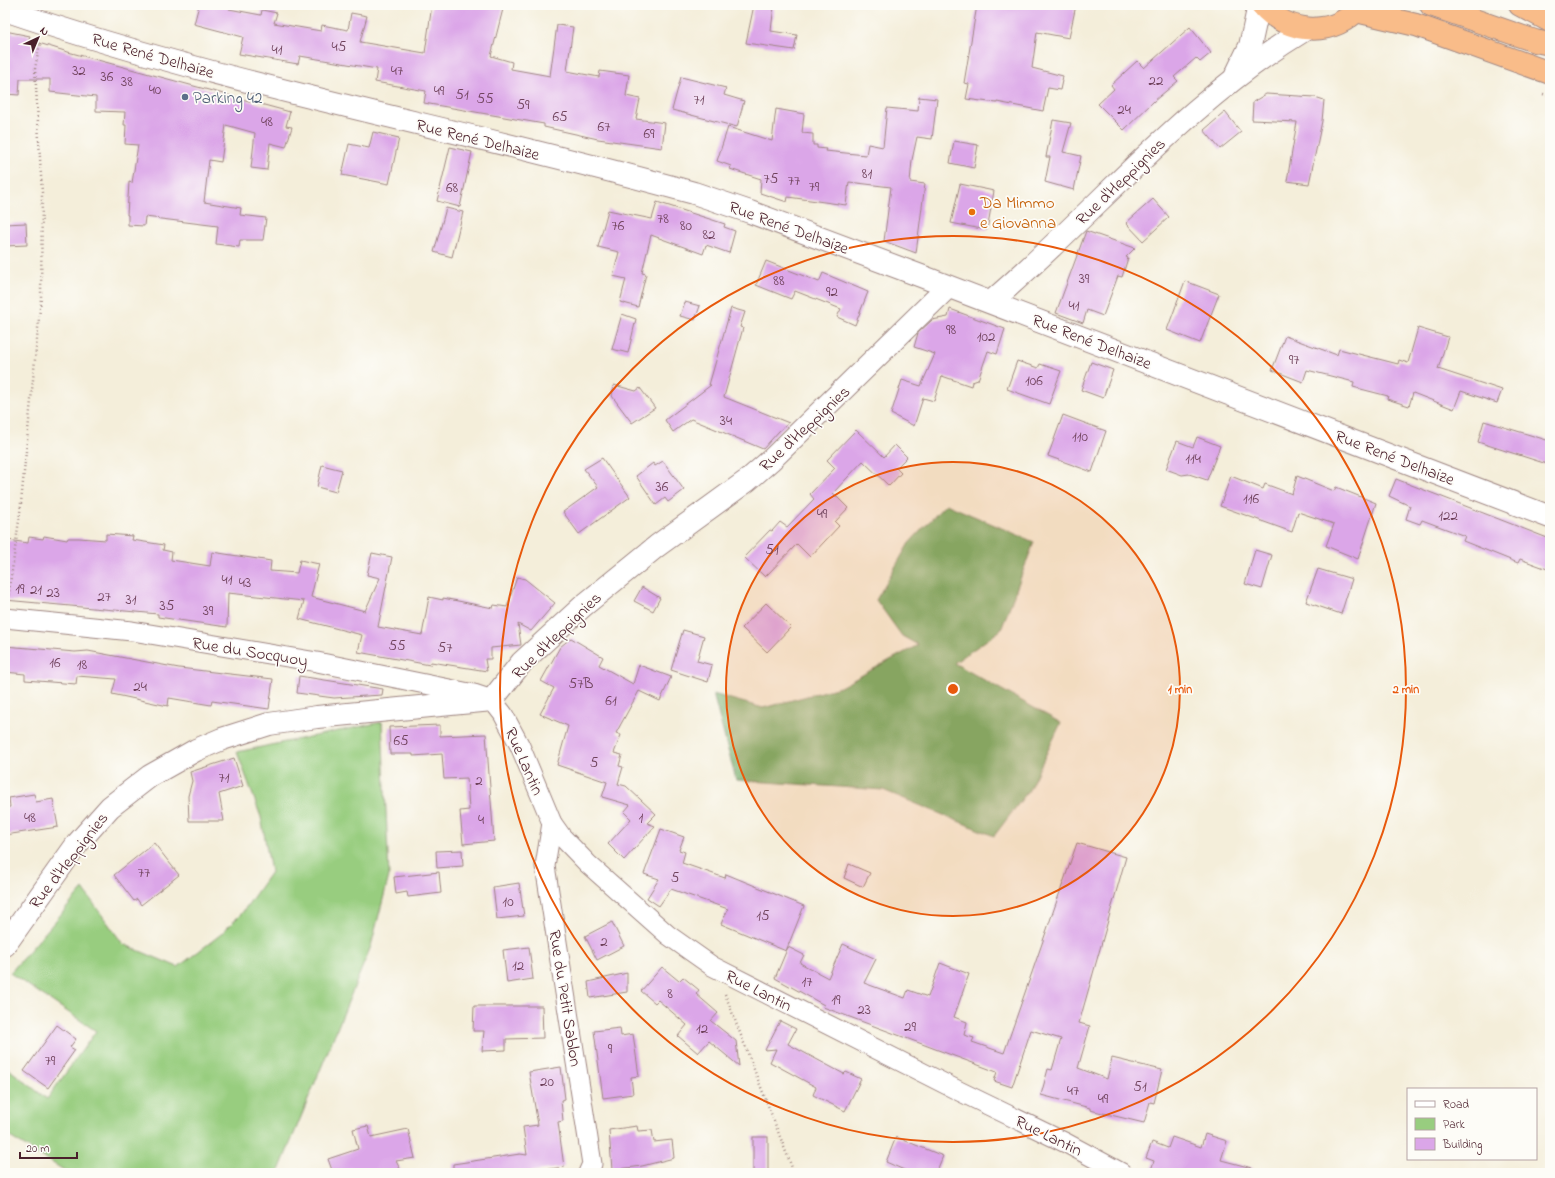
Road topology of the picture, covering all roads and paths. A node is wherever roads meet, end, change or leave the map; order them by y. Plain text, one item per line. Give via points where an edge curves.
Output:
1 (1261, 5) edge
2 (1431, 5) edge
3 (1520, 5) edge
4 (1359, 8) edge
5 (5, 10) edge
6 (1550, 21) edge
7 (46, 24) junction
8 (1306, 30) junction
9 (1550, 44) edge
10 (1550, 73) edge
11 (1234, 79) junction
12 (1535, 91) dead end
13 (1550, 96) edge
14 (948, 287) junction
15 (991, 302) junction
16 (1550, 518) edge
17 (6, 618) edge
18 (492, 700) junction
19 (552, 823) junction
20 (5, 945) edge
21 (712, 966) junction
22 (588, 1173) edge
23 (794, 1173) edge
24 (1122, 1173) edge

1 - 8 highway via 1284,23
1 - 11 street, Rue d'Heppignies via 1250,46
2 - 9 highway
3 - 6 highway
4 - 8 highway via 1341,22 1323,29
4 - 10 highway via 1416,25
5 - 7 street, Rue René Delhaize
7 - 14 street, Rue René Delhaize via 227,76 694,193
7 - 17 path via 35,69 42,212 39,331
8 - 11 street, Rue d'Heppignies via 1257,60
11 - 15 street, Rue d'Heppignies via 1177,126
12 - 13 path
14 - 15 street, Rue René Delhaize
14 - 18 street, Rue d'Heppignies via 772,459 583,606 522,662
15 - 16 street, Rue René Delhaize
17 - 18 street, Rue du Socquoy via 132,631 317,662 474,694
18 - 19 street, Rue Lantin via 503,714 520,746
18 - 20 street, Rue d'Heppignies via 269,724 196,750 150,776 110,807 65,860
19 - 21 street, Rue Lantin via 588,864 628,900 668,935
19 - 22 street, Rue du Petit Sablon via 545,866 592,1164
21 - 23 path
21 - 24 street, Rue Lantin

